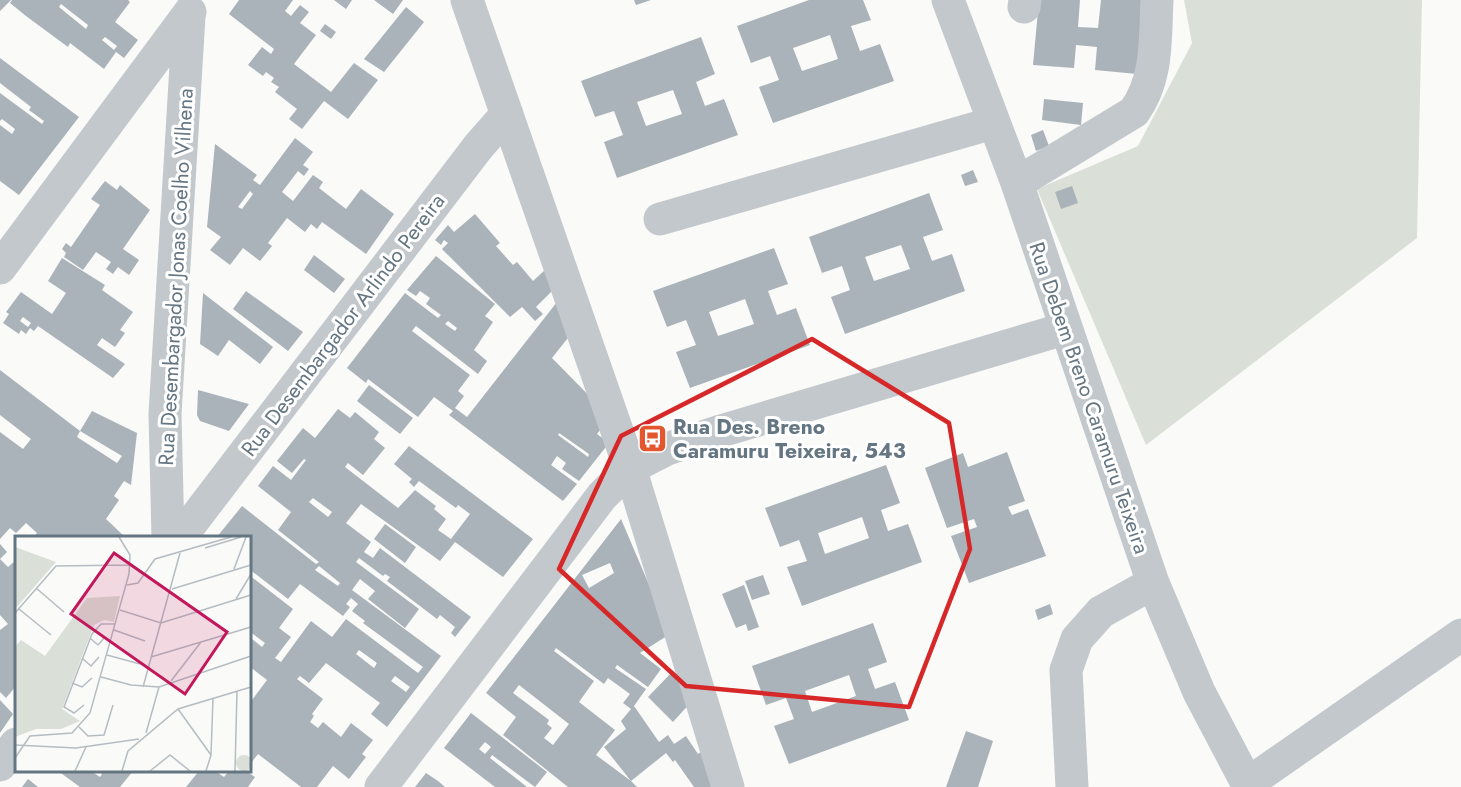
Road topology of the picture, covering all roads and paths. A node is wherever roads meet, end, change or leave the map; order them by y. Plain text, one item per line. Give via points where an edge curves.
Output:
1 (467, 0) edge
2 (948, 0) edge
3 (1157, 0) edge
4 (193, 8) edge
5 (507, 114) junction
6 (993, 123) junction
7 (1017, 183) junction
8 (660, 219) dead end
9 (0, 268) edge
10 (1064, 329) junction
11 (630, 468) junction
12 (168, 536) edge
13 (182, 536) edge
14 (1153, 583) junction
15 (1461, 635) edge
16 (15, 745) edge
17 (0, 765) edge
18 (1248, 786) edge
19 (381, 787) edge
20 (728, 787) edge
21 (1072, 787) edge

1 - 5 street
2 - 6 street, Rua Debem Breno Caramuru Teixeira
3 - 7 street via 1153,71 1145,96 1134,112
4 - 9 street
4 - 12 street, Rua Desembargador Jonas Coelho Vilhena via 165,414
5 - 11 street
5 - 13 street, Rua Desembargador Arlindo Pereira
6 - 7 street, Rua Debem Breno Caramuru Teixeira
6 - 8 street
7 - 10 street, Rua Debem Breno Caramuru Teixeira
10 - 11 street via 721,431 667,449
10 - 14 street, Rua Debem Breno Caramuru Teixeira
11 - 19 street via 602,496
11 - 20 street
14 - 18 street, Rua Debem Breno Caramuru Teixeira via 1199,692
14 - 21 street via 1101,612 1077,639 1066,670
15 - 18 street
16 - 17 street

